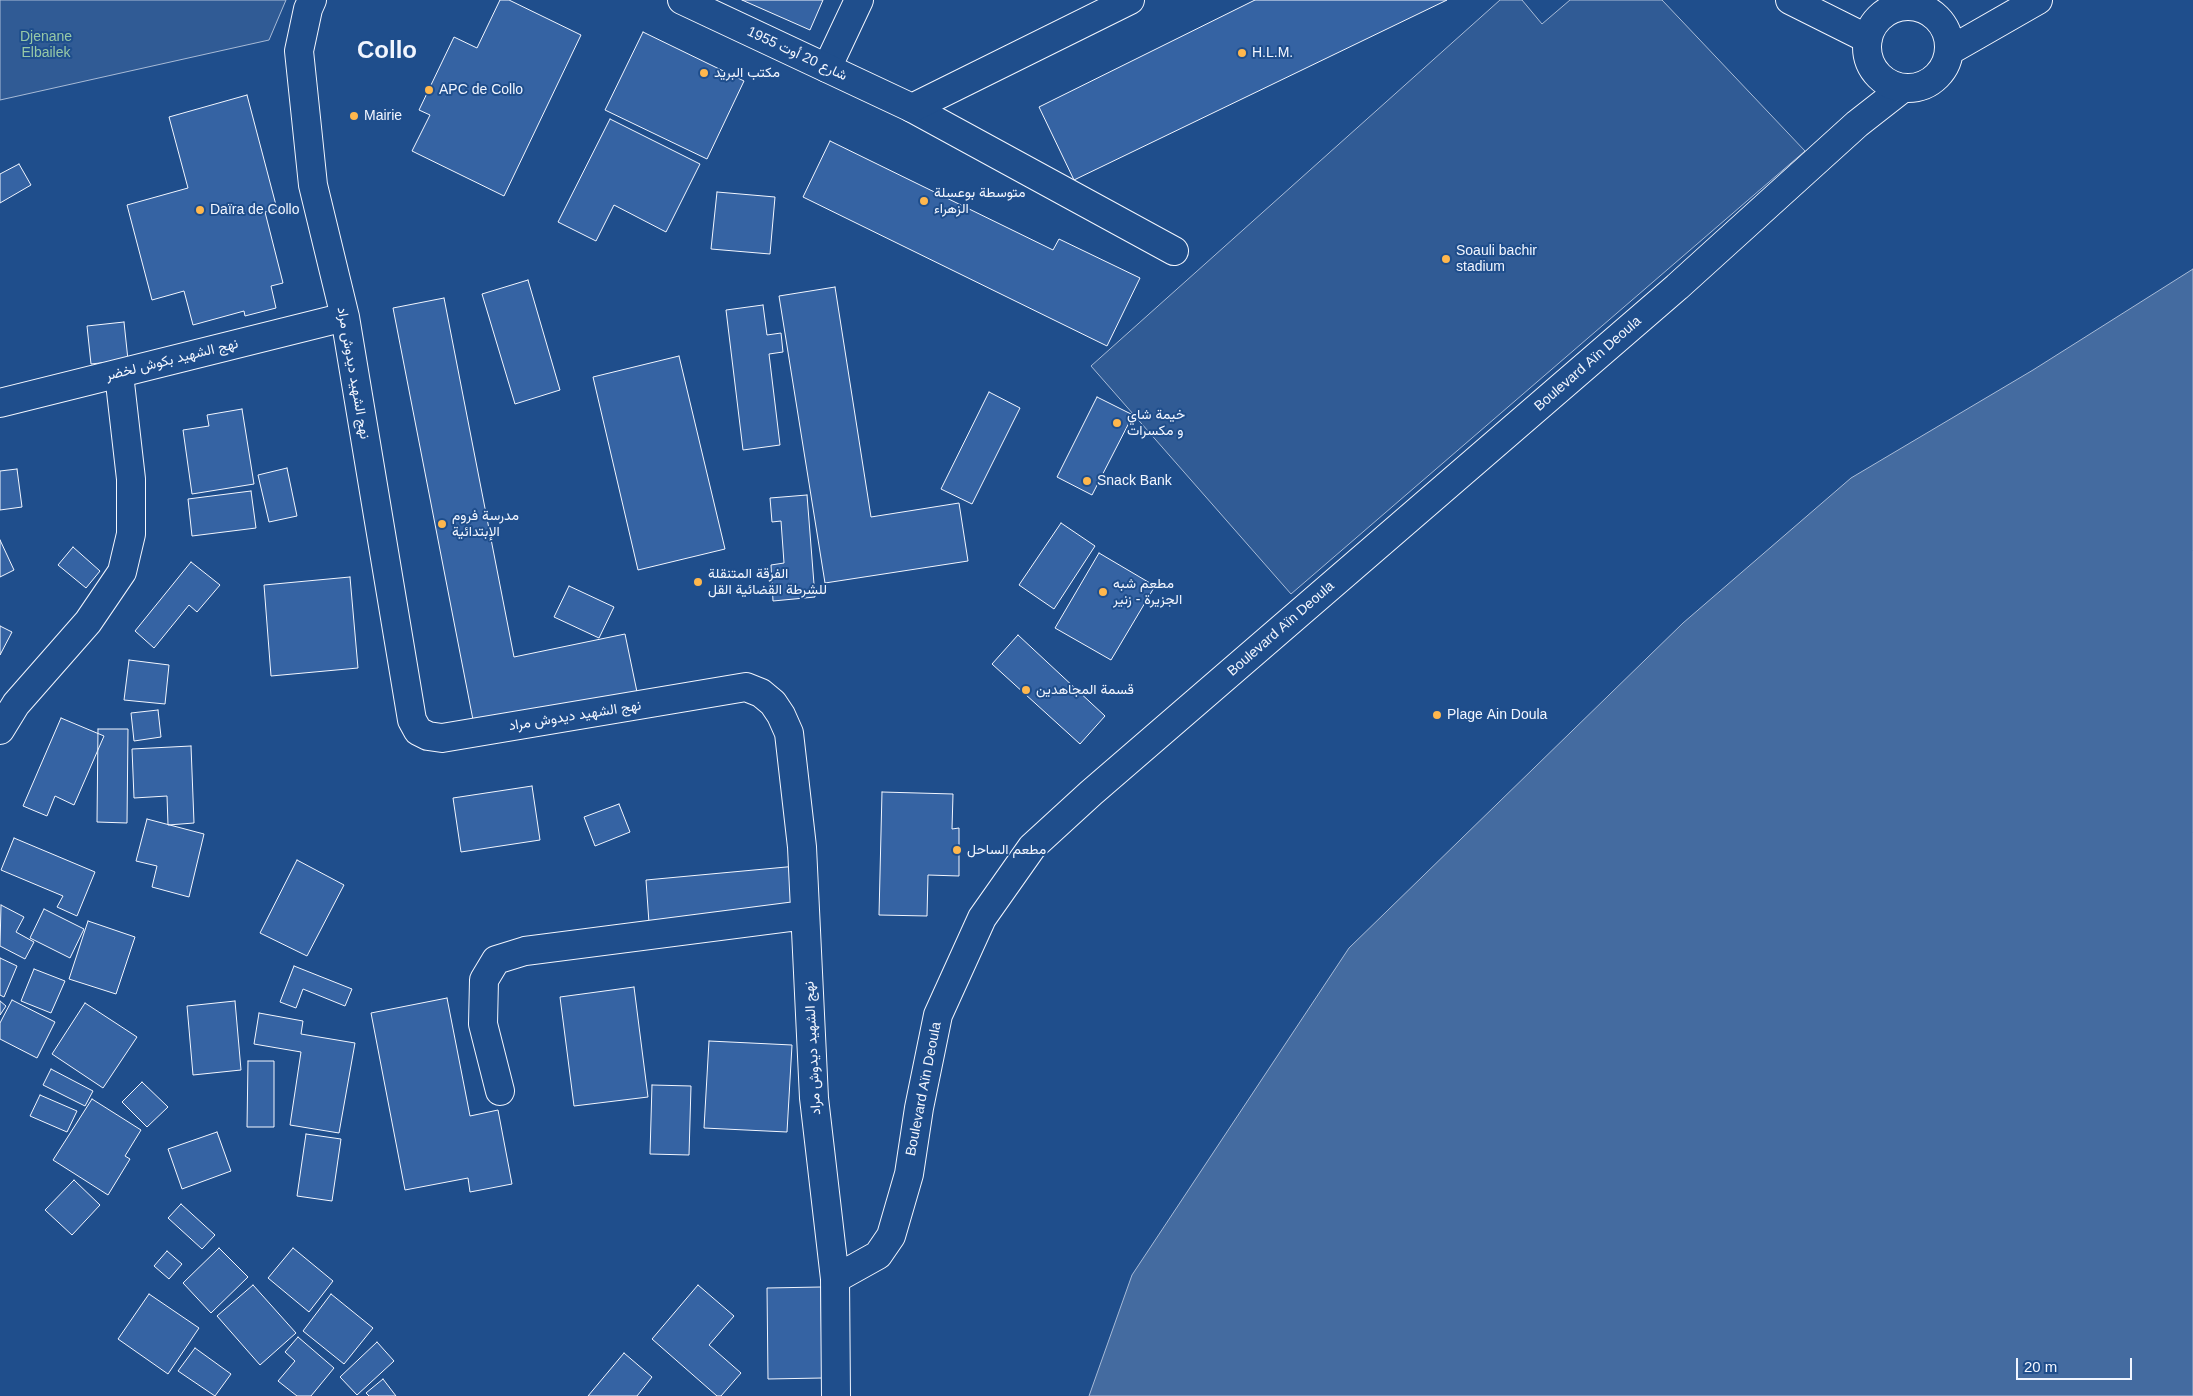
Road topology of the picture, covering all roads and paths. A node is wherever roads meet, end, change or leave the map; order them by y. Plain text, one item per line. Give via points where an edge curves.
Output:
1 (312, 0) edge
2 (682, 0) edge
3 (859, 0) edge
4 (1130, 0) edge
5 (1790, 0) edge
6 (2038, 0) edge
7 (1923, 3) edge
8 (1868, 39) junction
9 (1949, 51) junction
10 (827, 68) junction
11 (1903, 88) junction
12 (912, 108) junction
13 (1174, 251) dead end
14 (345, 317) junction
15 (119, 374) junction
16 (0, 403) edge
17 (0, 730) edge
18 (805, 915) junction
19 (500, 1091) dead end
20 (835, 1280) junction
21 (836, 1396) edge

1 - 14 street, نهج الشهيد ديدوش مراد via 299,51 302,92 313,185
2 - 10 street, شارع 20 أوت 1955
3 - 10 street
4 - 12 street
5 - 8 street
6 - 9 street
7 - 8 street via 1886,12 1874,24
7 - 9 street via 1947,32
8 - 11 street via 1868,56 1874,71 1887,82
9 - 11 street via 1944,66 1934,79 1919,87
10 - 12 street, شارع 20 أوت 1955
11 - 20 street, Boulevard Aïn Deoula via 1857,124 1677,288 1032,847 982,918 938,1015 909,1174 891,1236 878,1255
12 - 13 street, شارع 20 أوت 1955
14 - 15 street, نهج الشهيد بكوش لخضر
14 - 18 street, نهج الشهيد ديدوش مراد via 412,720 418,731 442,738 746,687 761,692 781,714 789,734 802,848
15 - 16 street, نهج الشهيد بكوش لخضر
15 - 17 street via 131,479 131,534 125,564 88,622 16,704
18 - 19 street via 525,951 496,960 484,980 482,1024
18 - 20 street, نهج الشهيد ديدوش مراد via 814,1098
20 - 21 street, نهج الشهيد ديدوش مراد

